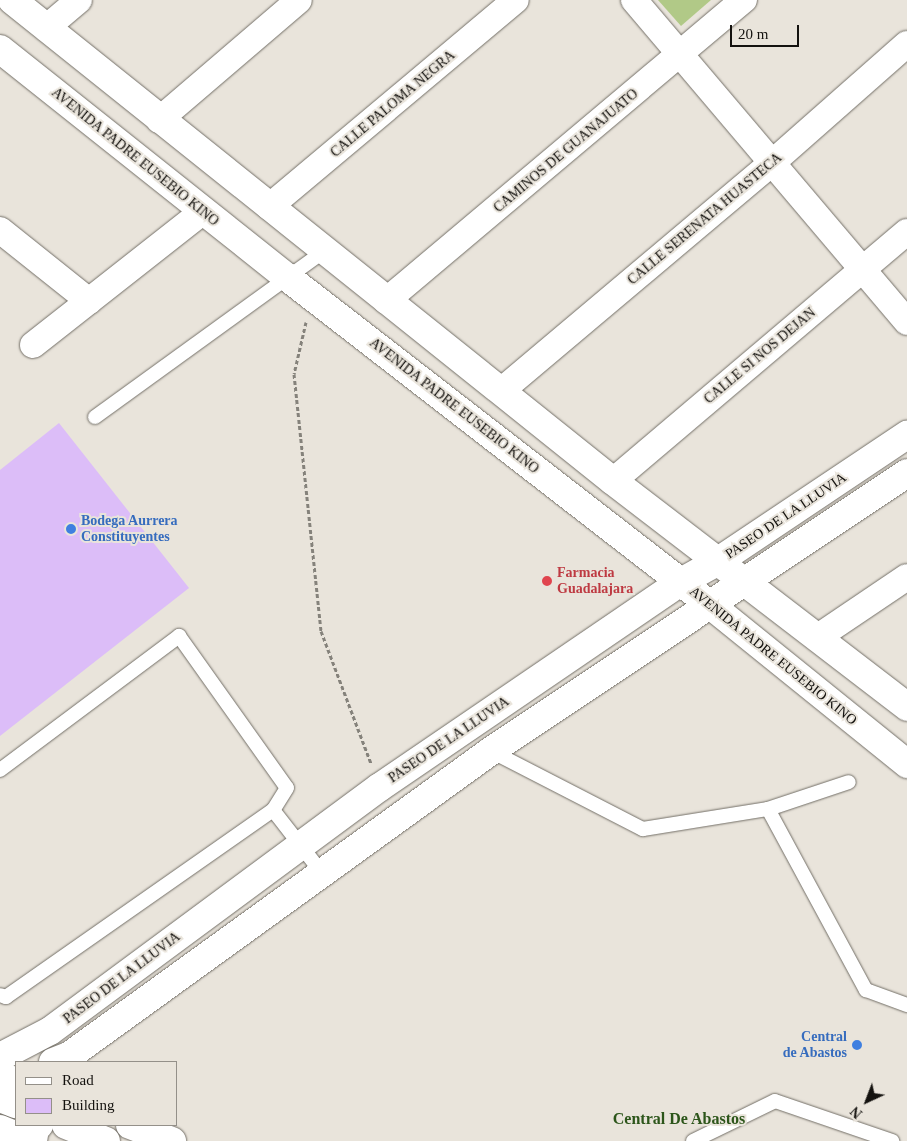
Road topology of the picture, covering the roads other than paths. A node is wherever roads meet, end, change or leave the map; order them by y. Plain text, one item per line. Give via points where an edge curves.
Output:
1 (12, 0) edge
2 (79, 0) edge
3 (299, 0) edge
4 (516, 0) edge
5 (634, 0) edge
6 (744, 0) edge
7 (46, 28) junction
8 (907, 44) edge
9 (0, 49) edge
10 (681, 56) junction
11 (160, 120) junction
12 (772, 163) junction
13 (269, 207) junction
14 (203, 211) junction
15 (0, 230) edge
16 (907, 232) edge
17 (324, 251) junction
18 (862, 270) junction
19 (287, 277) junction
20 (88, 301) junction
21 (386, 301) junction
22 (907, 322) edge
23 (33, 345) dead end
24 (501, 391) junction
25 (96, 417) dead end
26 (907, 435) edge
27 (907, 473) edge
28 (613, 481) junction
29 (717, 562) junction
30 (907, 577) edge
31 (681, 582) junction
32 (745, 582) junction
33 (709, 604) junction
34 (818, 637) junction
35 (907, 707) edge
36 (491, 751) junction
37 (907, 764) edge
38 (0, 770) edge
39 (849, 782) dead end
40 (768, 809) junction
41 (273, 810) junction
42 (301, 846) junction
43 (322, 874) junction
44 (0, 995) edge
45 (907, 1005) edge
46 (25, 1061) edge
47 (55, 1061) edge
48 (38, 1126) edge
49 (68, 1126) edge
50 (133, 1126) edge
51 (0, 1129) edge
52 (29, 1141) edge
53 (33, 1141) edge
54 (106, 1141) edge
55 (172, 1141) edge
56 (693, 1141) edge
57 (892, 1141) edge

1 - 7 main road
2 - 7 street
3 - 11 street
4 - 13 street, CALLE PALOMA NEGRA
5 - 10 street
6 - 10 street, CAMINOS DE GUANAJUATO
7 - 11 main road
8 - 12 street, CALLE SERENATA HUASTECA
9 - 14 main road, AVENIDA PADRE EUSEBIO KINO
10 - 12 street
10 - 21 street, CAMINOS DE GUANAJUATO
11 - 13 main road
12 - 18 street
12 - 24 street, CALLE SERENATA HUASTECA
13 - 17 main road
14 - 19 main road, AVENIDA PADRE EUSEBIO KINO
14 - 20 street
15 - 20 street
16 - 18 street, CALLE SI NOS DEJAN
17 - 19 lane
17 - 21 main road
18 - 22 street
18 - 28 street, CALLE SI NOS DEJAN
19 - 25 lane
19 - 31 main road, AVENIDA PADRE EUSEBIO KINO
20 - 23 street
21 - 24 main road
24 - 28 main road
26 - 29 main road, PASEO DE LA LLUVIA
27 - 32 main road
28 - 29 main road
29 - 31 main road, PASEO DE LA LLUVIA
29 - 32 main road
30 - 34 street
31 - 33 main road, AVENIDA PADRE EUSEBIO KINO
31 - 42 main road, PASEO DE LA LLUVIA via 380,787
32 - 33 main road
32 - 34 main road
33 - 36 main road
33 - 37 main road, AVENIDA PADRE EUSEBIO KINO
34 - 35 main road
36 - 40 lane via 642,830
36 - 43 main road
38 - 41 lane via 179,636 287,788
39 - 40 lane
40 - 45 lane via 866,990
41 - 42 lane
41 - 44 lane via 6,997
42 - 43 lane
42 - 46 main road, PASEO DE LA LLUVIA via 50,1031
43 - 47 main road via 70,1056
48 - 53 main road
49 - 54 main road
50 - 55 main road
51 - 52 main road
56 - 57 lane via 775,1101

